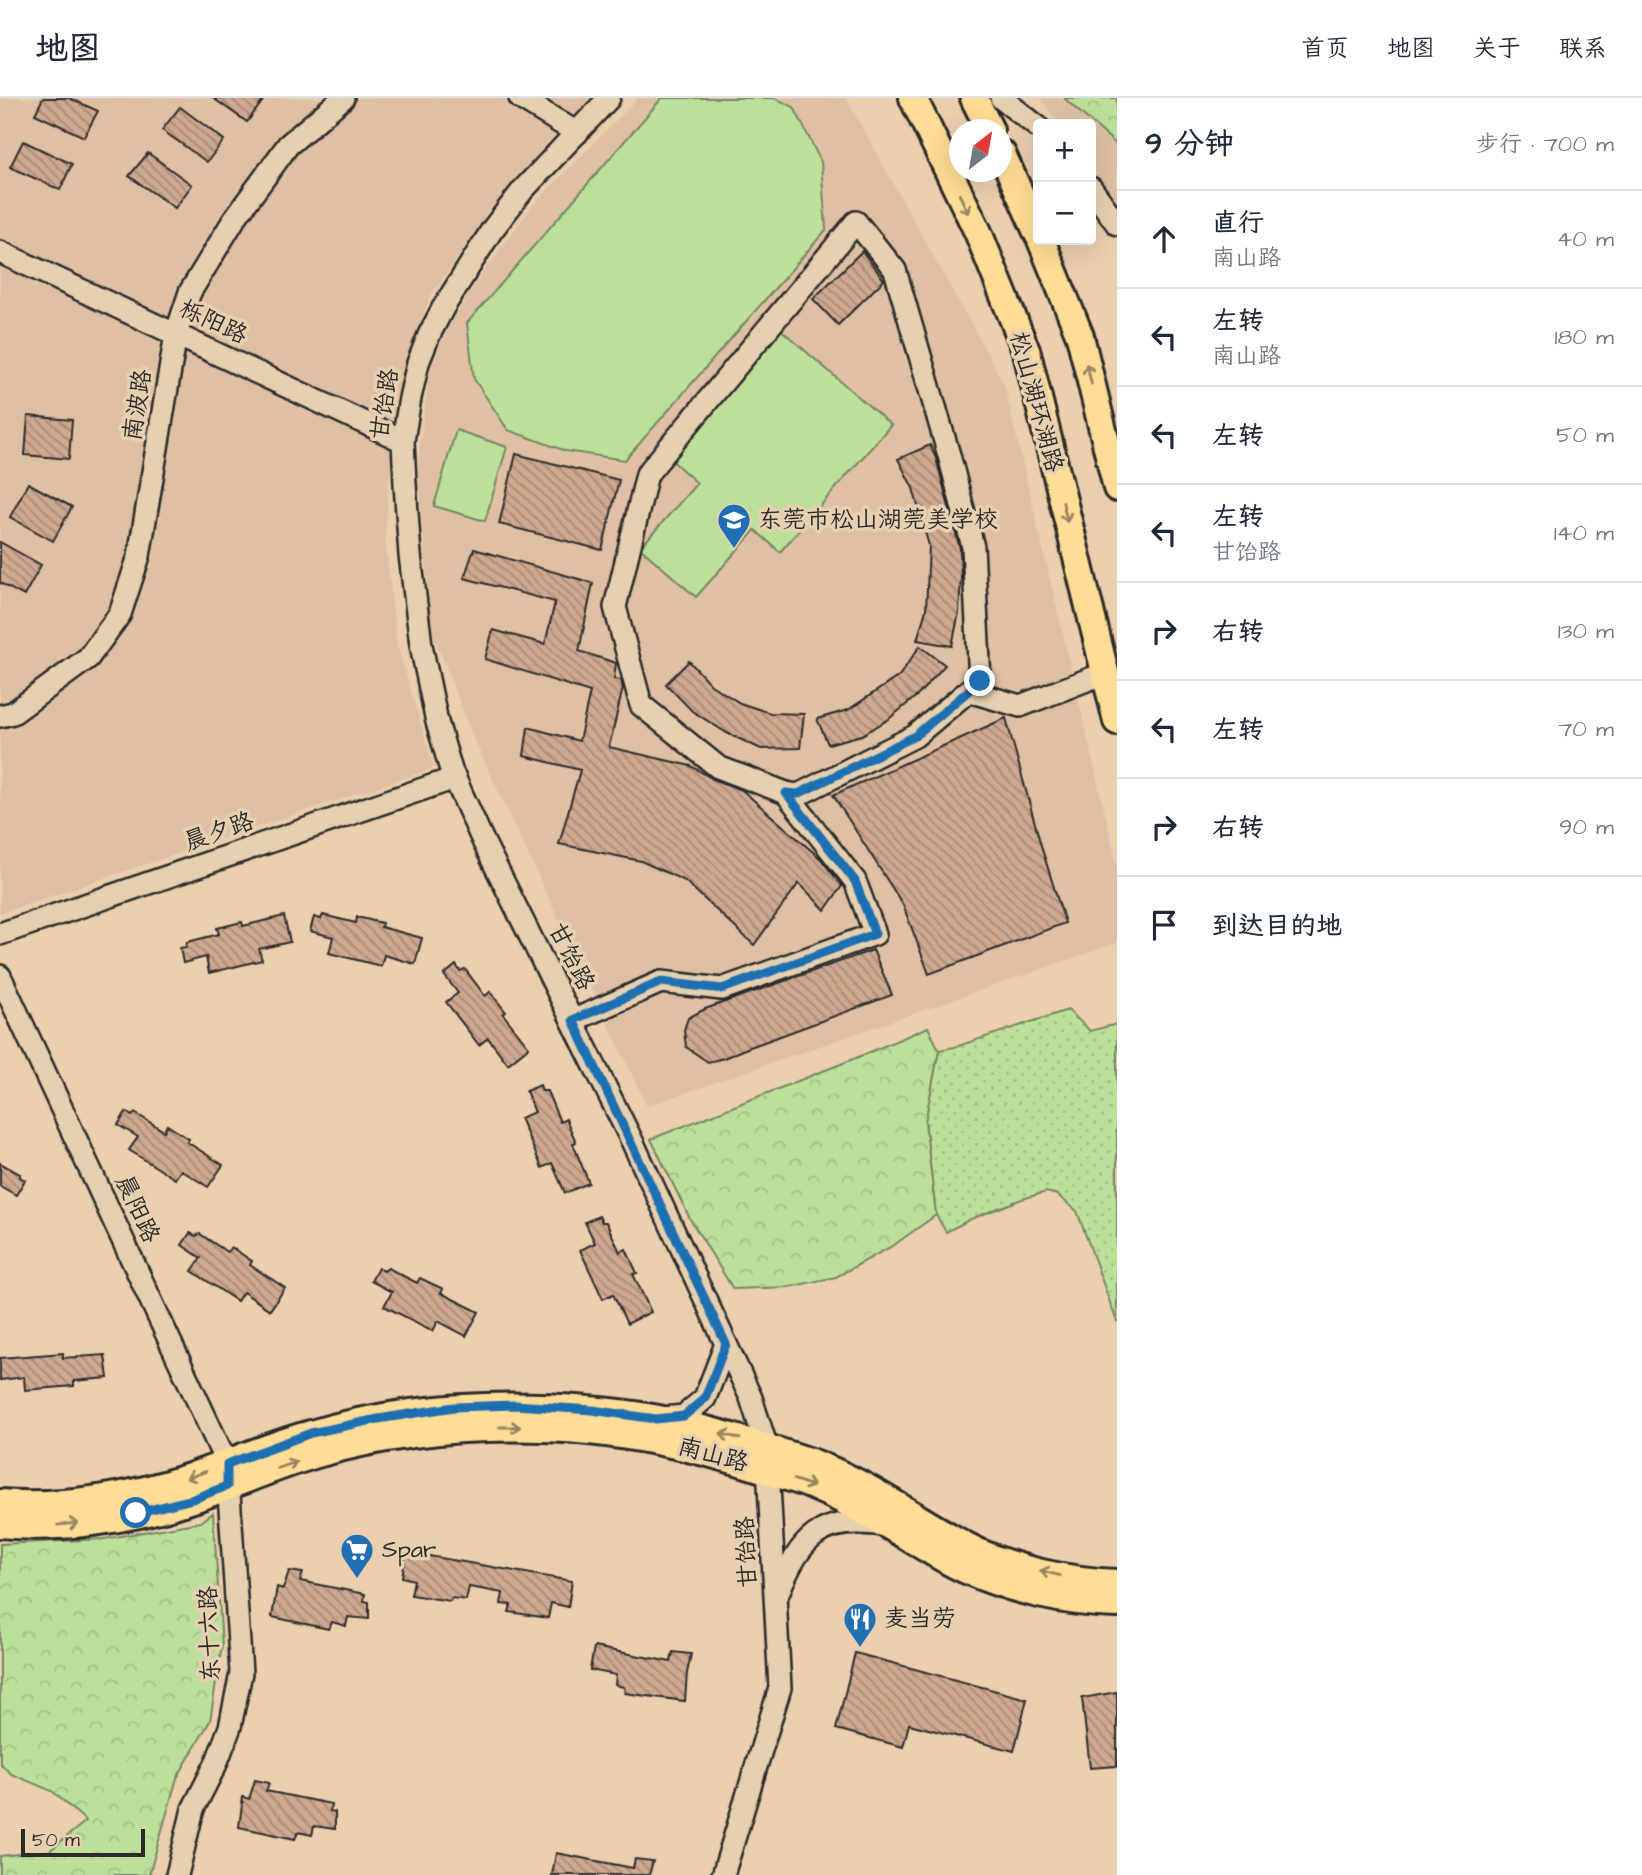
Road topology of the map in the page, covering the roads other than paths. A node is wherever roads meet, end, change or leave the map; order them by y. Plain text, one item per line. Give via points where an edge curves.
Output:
1 (344, 98) edge
2 (520, 98) edge
3 (609, 98) edge
4 (913, 98) edge
5 (974, 98) edge
6 (1001, 98) edge
7 (984, 119) edge
8 (1033, 123) edge
9 (577, 133) junction
10 (1012, 176) edge
11 (1096, 195) edge
12 (1033, 223) edge
13 (1117, 224) edge
14 (1043, 245) edge
15 (0, 252) edge
16 (176, 334) junction
17 (403, 441) junction
18 (1117, 488) edge
19 (1104, 673) junction
20 (968, 691) junction
21 (0, 716) edge
22 (1117, 721) edge
23 (455, 778) junction
24 (786, 793) junction
25 (0, 934) edge
26 (0, 976) edge
27 (573, 1020) junction
28 (726, 1344) junction
29 (656, 1419) junction
30 (768, 1460) junction
31 (227, 1475) junction
32 (0, 1503) edge
33 (0, 1524) edge
34 (890, 1526) junction
35 (1117, 1583) edge
36 (776, 1599) junction
37 (1117, 1604) edge
38 (177, 1875) edge
39 (723, 1875) edge

1 - 16 street, 南波路 via 288,145 234,218 190,292
2 - 9 street
3 - 9 street, 甘饴路
4 -> 19 main road, 松山湖环湖路 via 978,232 1027,353
5 - 7 main road
6 - 8 street
9 - 17 street, 甘饴路 via 492,230 443,308 418,363
10 - 12 main road
11 - 13 street
18 -> 14 main road via 1080,336
15 - 16 street, 栎阳路
16 - 17 street, 栎阳路
16 - 21 street, 南波路 via 139,556 120,614 88,658 13,713
17 - 23 street, 甘饴路 via 421,645 437,722
19 - 20 street via 1020,705
19 - 22 main road, 松山湖环湖路
20 - 24 street via 915,736 798,794
20 - 24 street via 980,681 973,547 895,270 856,222 647,474 615,607 641,705 718,767
23 - 25 street, 晨夕路
23 - 27 street, 甘饴路
24 - 27 street via 855,881 875,934 722,989 661,982
26 - 31 street, 晨阳路
27 - 28 street, 甘饴路
28 - 29 street via 705,1398 684,1416
28 - 30 street, 甘饴路 via 751,1398
30 -> 29 main road, 南山路 via 730,1436
29 - 31 main road, 南山路 via 566,1408 454,1407 311,1433
31 -> 30 main road, 南山路 via 382,1440 456,1429 515,1427 590,1431
30 -> 34 main road, 南山路
35 -> 30 main road, 南山路 via 1020,1566 972,1549 821,1466
30 - 36 street, 甘饴路
31 -> 32 main road, 南山路 via 187,1478 81,1501 37,1506
33 -> 31 main road, 南山路 via 84,1523 193,1499
31 - 38 street, 东十六路 via 241,1674 230,1727 193,1809
34 - 36 street via 834,1524 807,1541 791,1563
34 - 37 main road, 南山路 via 963,1569 1014,1587
36 - 39 street, 甘饴路 via 780,1688

